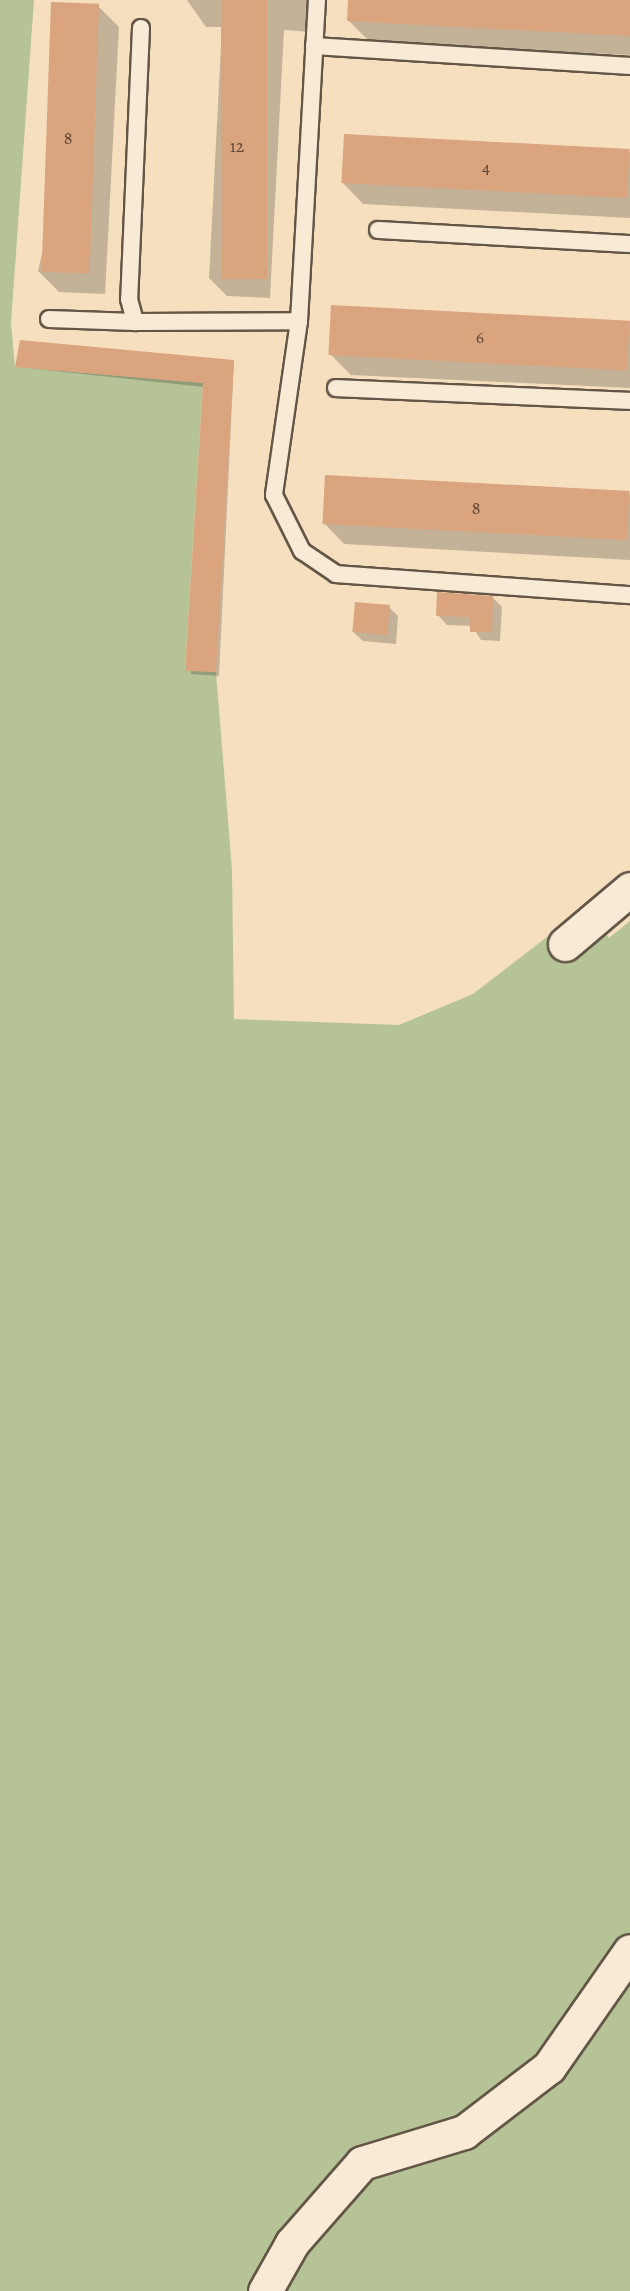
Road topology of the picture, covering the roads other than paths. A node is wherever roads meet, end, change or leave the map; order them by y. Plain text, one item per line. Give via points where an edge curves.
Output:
1 (317, 0) edge
2 (141, 28) dead end
3 (314, 46) junction
4 (630, 66) edge
5 (378, 230) dead end
6 (630, 244) edge
7 (49, 319) dead end
8 (299, 321) junction
9 (135, 322) junction
10 (336, 388) dead end
11 (630, 401) edge
12 (630, 595) edge
13 (630, 889) edge
14 (565, 944) dead end
15 (630, 1951) edge
16 (265, 2291) edge

1 - 3 lane
2 - 9 lane via 129,299
3 - 4 lane
3 - 8 lane
5 - 6 lane
7 - 9 lane
8 - 9 lane
8 - 12 lane via 274,495 302,551 336,574
10 - 11 lane
13 - 14 street
15 - 16 street via 548,2067 464,2132 362,2163 292,2243

